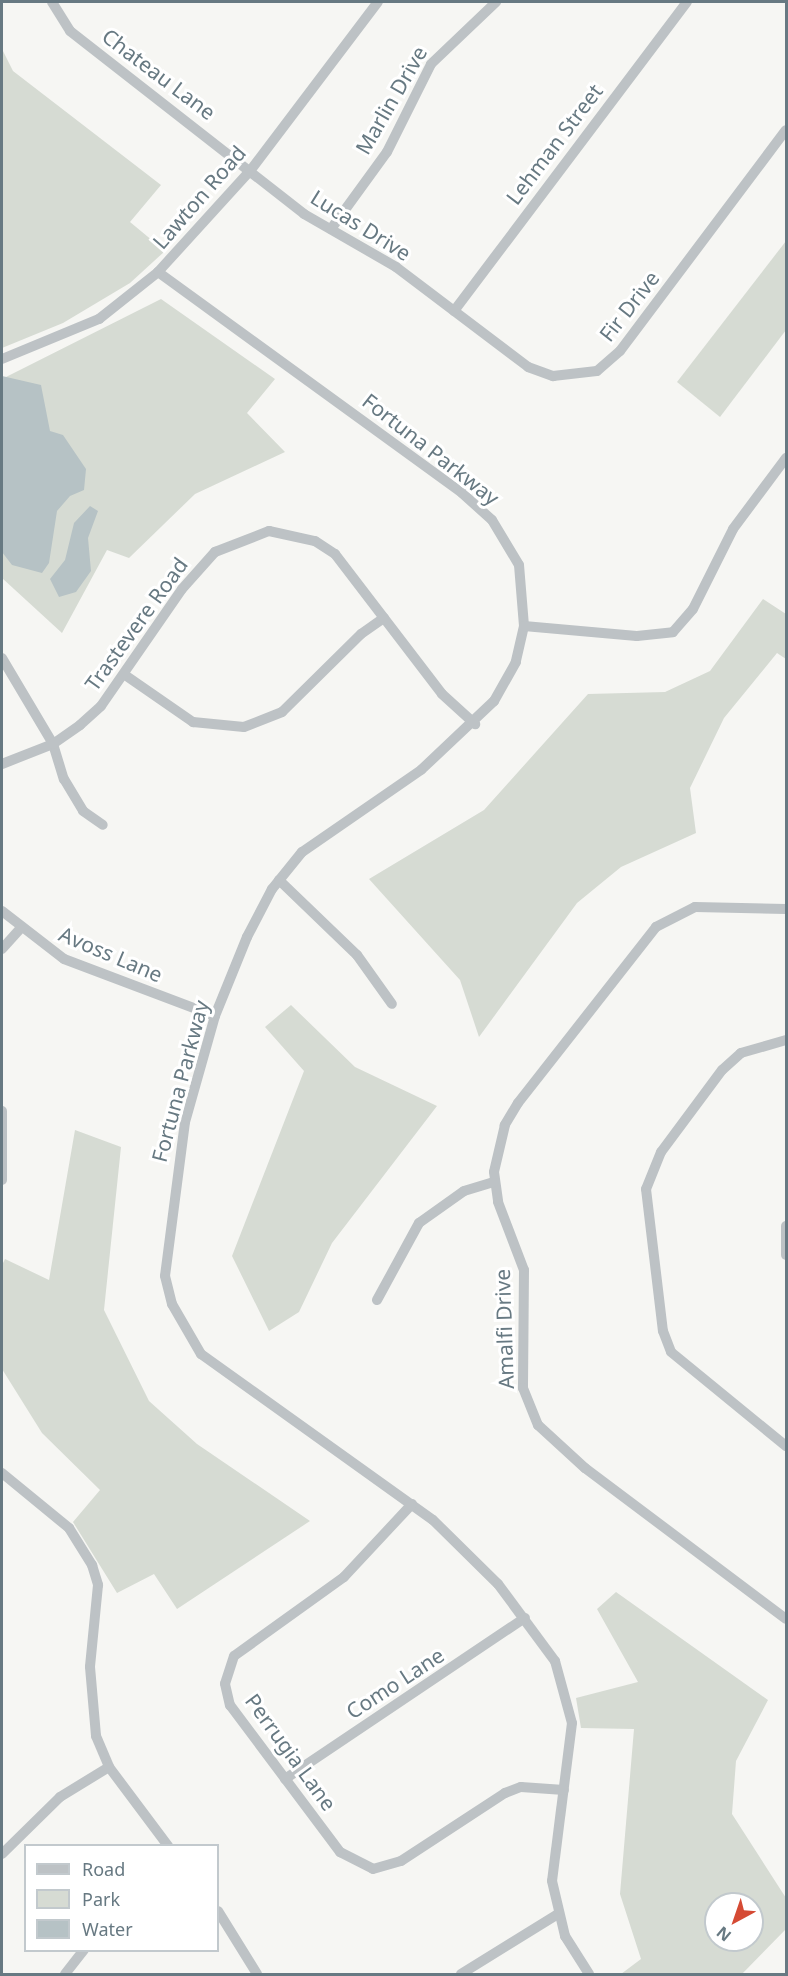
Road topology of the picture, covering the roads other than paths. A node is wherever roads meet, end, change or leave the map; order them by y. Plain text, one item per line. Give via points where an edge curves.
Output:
1 (52, 2) edge
2 (378, 2) edge
3 (496, 2) edge
4 (687, 2) edge
5 (786, 130) edge
6 (250, 171) junction
7 (331, 229) junction
8 (158, 272) junction
9 (453, 310) junction
10 (2, 359) edge
11 (786, 458) edge
12 (384, 618) junction
13 (524, 626) junction
14 (2, 658) edge
15 (125, 675) junction
16 (475, 724) junction
17 (53, 744) junction
18 (2, 764) edge
19 (104, 825) dead end
20 (279, 880) junction
21 (786, 909) edge
22 (2, 911) edge
23 (20, 929) junction
24 (2, 949) edge
25 (392, 1004) dead end
26 (215, 1016) junction
27 (786, 1040) edge
28 (2, 1111) edge
29 (2, 1180) edge
30 (494, 1182) junction
31 (786, 1226) edge
32 (786, 1255) edge
33 (377, 1300) dead end
34 (786, 1446) edge
35 (2, 1475) edge
36 (412, 1504) junction
37 (525, 1618) junction
38 (786, 1619) edge
39 (109, 1767) junction
40 (285, 1779) junction
41 (564, 1790) junction
42 (167, 1844) edge
43 (2, 1854) edge
44 (219, 1913) edge
45 (558, 1914) junction
46 (82, 1952) edge
47 (65, 1974) edge
48 (257, 1974) edge
49 (461, 1974) edge
50 (589, 1974) edge

1 - 6 street, Chateau Lane via 70,31
2 - 6 street, Lawton Road
3 - 7 street, Marlin Drive via 431,64 387,152
4 - 9 street, Lehman Street
5 - 9 street, Fir Drive via 620,351 597,371 543,374
6 - 7 street, Lucas Drive
6 - 8 street, Lawton Road
7 - 9 street, Lucas Drive via 396,267
8 - 10 street, Lawton Road via 99,319
8 - 13 street, Fortuna Parkway via 462,493 492,520 519,565
11 - 13 street via 733,529 693,609 673,632 637,636
12 - 15 street via 282,712 244,727 193,722
12 - 15 street, Trastevere Road via 350,569 315,541 269,531 253,534 215,552 194,574
12 - 16 street, Trastevere Road via 442,694
13 - 16 street, Fortuna Parkway via 508,680
14 - 17 street
15 - 17 street, Trastevere Road via 101,706
16 - 20 street, Fortuna Parkway via 421,770 321,834
17 - 18 street, Trastevere Road
17 - 19 street via 64,779 83,811
20 - 25 street via 357,955
20 - 26 street, Fortuna Parkway via 248,937
21 - 30 street, Amalfi Drive via 695,907 656,927 518,1103 498,1148
22 - 23 street, Avoss Lane
23 - 24 street
23 - 26 street, Avoss Lane via 64,959
26 - 36 street, Fortuna Parkway via 174,1174 165,1276 172,1304 186,1333 217,1368
27 - 34 street via 741,1053 722,1070 661,1152 646,1189 663,1331 671,1352
28 - 29 street
30 - 33 street via 464,1191 419,1223
30 - 38 street, Amalfi Drive via 524,1270 523,1388 538,1425 585,1468
31 - 32 street
35 - 39 street via 69,1528 92,1564 99,1606 90,1696
36 - 37 street, Fortuna Parkway via 467,1551
36 - 40 street, Perrugia Lane via 344,1577 245,1645 227,1671 230,1705
37 - 40 street, Como Lane
37 - 41 street, Fortuna Parkway via 555,1661 566,1689 572,1733
39 - 42 street
39 - 43 street via 44,1810
40 - 41 street, Perrugia Lane via 340,1852 373,1869 401,1862 505,1793 521,1787
41 - 45 street, Fortuna Parkway via 552,1859
44 - 48 street
45 - 49 street
45 - 50 street, Fortuna Parkway via 572,1951
46 - 47 street

